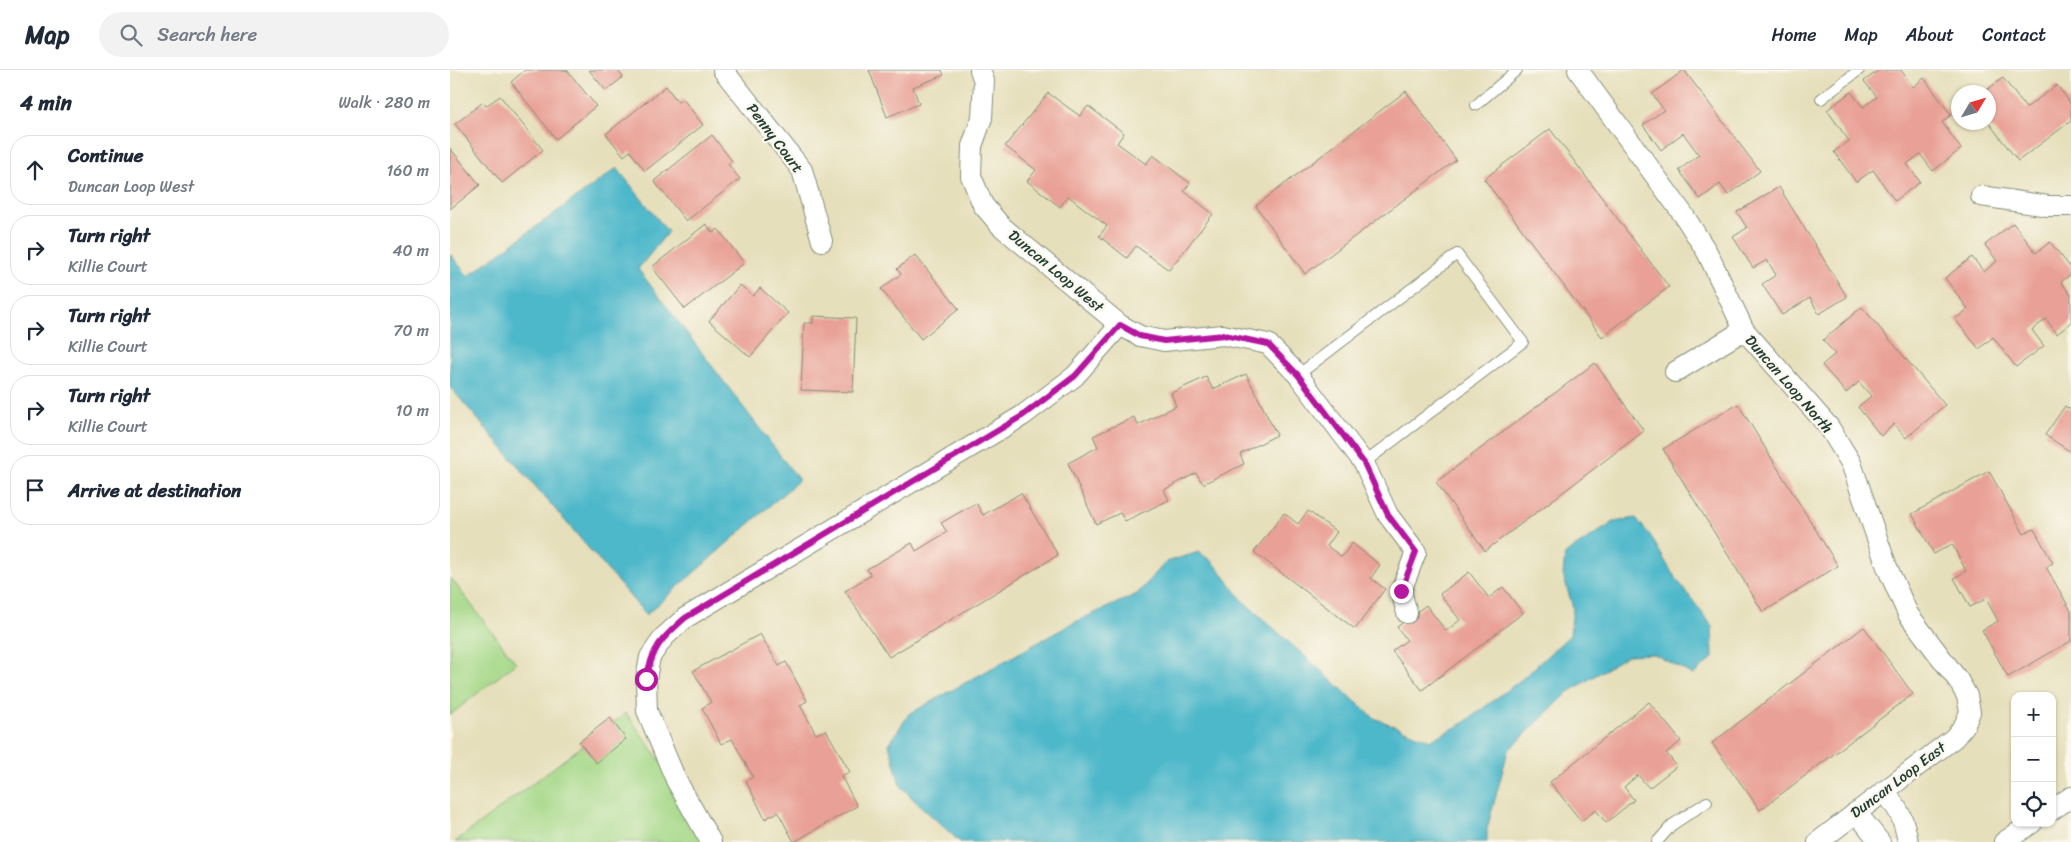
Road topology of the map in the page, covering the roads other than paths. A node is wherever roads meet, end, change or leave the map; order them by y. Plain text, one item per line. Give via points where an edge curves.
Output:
1 (723, 70) edge
2 (980, 70) edge
3 (1517, 70) edge
4 (1578, 70) edge
5 (1859, 70) edge
6 (1821, 99) dead end
7 (1476, 105) dead end
8 (1982, 196) dead end
9 (2071, 206) edge
10 (822, 241) dead end
11 (1120, 325) junction
12 (1744, 330) junction
13 (1676, 372) dead end
14 (1298, 375) junction
15 (1364, 463) junction
16 (1407, 614) dead end
17 (1970, 712) joint
18 (1884, 791) junction
19 (2071, 797) edge
20 (1707, 802) dead end
21 (2056, 807) edge
22 (1856, 812) junction
23 (2026, 827) edge
24 (711, 842) edge
25 (1657, 842) edge
26 (1818, 842) edge
27 (1880, 842) edge
28 (1908, 842) edge
29 (2004, 842) edge

1 - 10 street, Penny Court via 802,170
2 - 11 street, Duncan Loop West via 984,81 982,118 972,146 971,176 982,205 1001,226
3 - 7 lane
4 - 12 street, Duncan Loop North via 1683,214 1707,252
5 - 6 lane
8 - 9 street via 2048,206
11 - 14 street, Duncan Loop West via 1140,336 1164,341 1224,335 1268,344
11 - 24 street via 1075,376 1022,416 685,618 664,637 650,657 646,679 647,711 676,780
12 - 13 street
12 - 17 street, Duncan Loop North via 1829,427 1851,463 1887,567 1908,614 1958,680 1968,696
14 - 15 street, Duncan Loop West
14 - 15 lane via 1457,254 1523,342
15 - 16 street, Duncan Loop West via 1388,515 1416,552 1401,591
17 - 18 street, Duncan Loop East via 1954,738
18 - 22 street, Duncan Loop East
18 - 28 street via 1899,810
19 - 21 street
20 - 25 lane via 1672,825
22 - 26 street, Duncan Loop East
22 - 27 street
23 - 29 street

